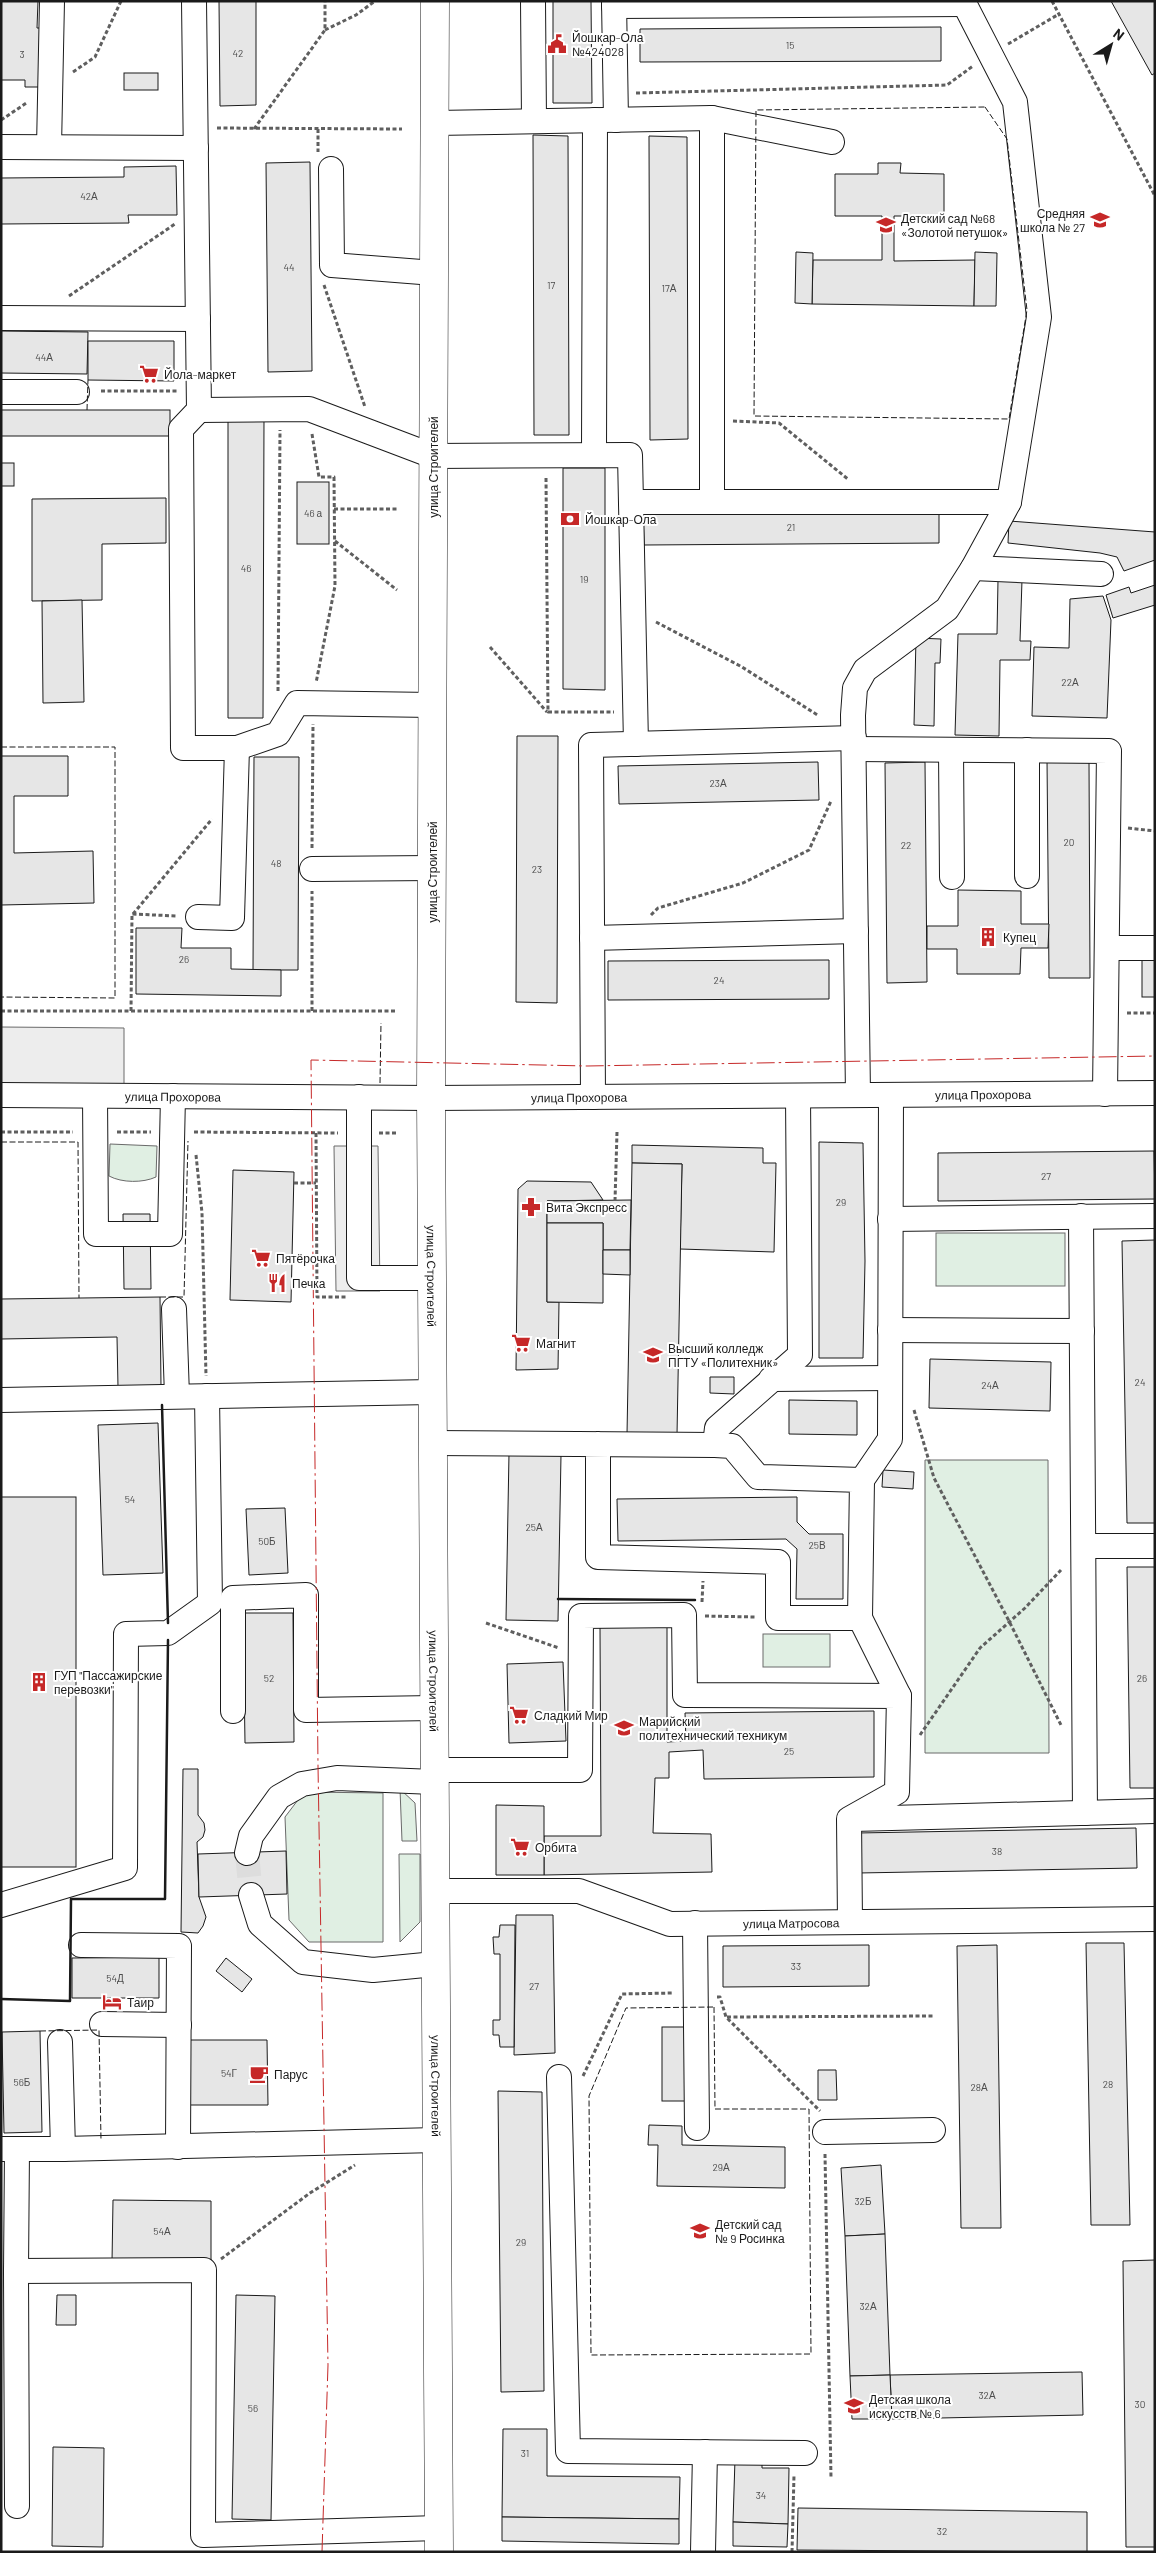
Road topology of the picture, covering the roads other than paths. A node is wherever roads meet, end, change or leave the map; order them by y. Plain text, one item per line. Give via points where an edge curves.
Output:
1 (52, 1) edge
2 (194, 1) edge
3 (436, 1) edge
4 (533, 1) edge
5 (963, 2) edge
6 (614, 4) edge
7 (712, 118) junction
8 (606, 120) junction
9 (534, 121) junction
10 (435, 123) junction
11 (196, 138) junction
12 (832, 142) dead end
13 (1, 147) edge
14 (49, 147) junction
15 (332, 169) dead end
16 (434, 273) junction
17 (1, 318) edge
18 (198, 319) junction
19 (1, 392) edge
20 (77, 392) dead end
21 (199, 400) junction
22 (594, 455) junction
23 (433, 456) junction
24 (630, 502) junction
25 (712, 502) junction
26 (1009, 502) junction
27 (973, 568) junction
28 (1101, 574) dead end
29 (432, 706) junction
30 (636, 744) junction
31 (854, 744) junction
32 (237, 748) junction
33 (951, 750) junction
34 (1027, 750) junction
35 (432, 868) junction
36 (312, 869) dead end
37 (1027, 876) dead end
38 (952, 877) dead end
39 (198, 917) road end
40 (856, 931) junction
41 (592, 938) junction
42 (1107, 948) junction
43 (1155, 948) edge
44 (1155, 1093) edge
45 (1105, 1094) junction
46 (1, 1095) edge
47 (858, 1095) junction
48 (891, 1095) junction
49 (95, 1096) junction
50 (173, 1096) junction
51 (798, 1096) junction
52 (359, 1097) junction
53 (593, 1097) junction
54 (431, 1098) junction
55 (1081, 1216) junction
56 (1155, 1216) edge
57 (890, 1219) junction
58 (432, 1278) junction
59 (174, 1309) dead end
60 (890, 1330) junction
61 (1082, 1331) junction
62 (890, 1378) junction
63 (771, 1379) junction
64 (432, 1392) junction
65 (177, 1396) junction
66 (207, 1396) junction
67 (1, 1400) edge
68 (432, 1443) junction
69 (598, 1444) junction
70 (715, 1445) junction
71 (862, 1480) junction
72 (1084, 1546) junction
73 (1155, 1546) edge
74 (860, 1618) junction
75 (899, 1696) junction
76 (434, 1708) junction
77 (233, 1712) dead end
78 (434, 1776) junction
79 (1155, 1812) edge
80 (1085, 1813) junction
81 (849, 1819) junction
82 (248, 1853) tunnel mouth
83 (435, 1891) junction
84 (251, 1895) tunnel mouth
85 (1, 1905) edge
86 (1155, 1919) edge
87 (850, 1922) junction
88 (695, 1923) junction
89 (81, 1946) dead end
90 (435, 1964) junction
91 (102, 2024) dead end
92 (179, 2025) junction
93 (60, 2042) dead end
94 (559, 2077) dead end
95 (697, 2128) dead end
96 (933, 2130) dead end
97 (824, 2132) road end
98 (436, 2140) junction
99 (178, 2147) junction
100 (9, 2149) edge
101 (63, 2149) junction
102 (16, 2271) junction
103 (705, 2452) junction
104 (800, 2452) road end
105 (17, 2506) dead end
106 (439, 2540) edge
107 (703, 2552) edge

1 - 14 street
2 - 11 street
3 - 10 main road, улица Строителей
4 - 9 street
5 - 6 street
5 - 26 street via 1014,102 1039,317
6 - 8 street via 615,94
7 - 8 street
7 - 12 street
7 - 25 street
8 - 9 street
8 - 22 street
9 - 10 street
10 - 16 main road, улица Строителей
11 - 14 street
11 - 18 street
13 - 14 street
15 - 16 street via 332,265
16 - 23 main road, улица Строителей
17 - 18 street
18 - 21 street
19 - 20 street
21 - 23 street via 309,409
21 - 32 street via 181,429 183,748
22 - 23 street
22 - 24 street via 630,455
23 - 29 main road, улица Строителей
24 - 25 street
24 - 30 street
25 - 26 street
26 - 27 street
27 - 28 street
27 - 31 street via 947,609 865,670 856,688
29 - 32 street via 297,703 278,734
29 - 35 main road, улица Строителей
30 - 31 street
30 - 41 street via 591,745
31 - 33 street
31 - 40 street
32 - 39 street via 232,918
33 - 34 street
33 - 38 street
34 - 37 street
34 - 42 street via 1109,751
35 - 36 street
35 - 54 main road, улица Строителей
40 - 41 street
40 - 47 street
41 - 53 street
42 - 43 street
42 - 45 street
44 - 45 street, улица Прохорова
45 - 48 street, улица Прохорова
46 - 49 street, улица Прохорова
47 - 48 street, улица Прохорова
47 - 51 street, улица Прохорова
48 - 57 street
49 - 50 street, улица Прохорова
49 - 50 street via 96,1234 170,1234 183,1132
50 - 52 street, улица Прохорова
51 - 53 street, улица Прохорова
51 - 63 street via 800,1355
52 - 54 street, улица Прохорова
52 - 58 street via 358,1278
53 - 54 street, улица Прохорова
54 - 58 main road, улица Строителей
55 - 56 street
55 - 57 street
55 - 61 street
57 - 60 street
58 - 64 main road, улица Строителей
59 - 65 street
60 - 61 street
60 - 62 street
61 - 72 street
62 - 63 street
62 - 71 street via 890,1439
63 - 70 street via 717,1428
64 - 66 street
64 - 68 main road, улица Строителей
65 - 66 street
65 - 67 street
66 - 85 street via 210,1603 168,1633 126,1634 125,1868
68 - 69 street
68 - 76 main road, улица Строителей
69 - 70 street
69 - 74 street via 598,1557 778,1562 778,1618
70 - 71 street via 732,1446 758,1477
71 - 74 street
72 - 73 street
72 - 80 street
74 - 75 street
75 - 78 street via 685,1695 693,1615 581,1616 580,1770
75 - 81 street via 897,1792
76 - 77 street via 306,1710 306,1595 233,1598
76 - 78 main road, улица Строителей
78 - 82 street via 337,1778 302,1784 279,1797 251,1836
78 - 83 main road, улица Строителей
79 - 80 street
80 - 81 street
81 - 87 street
83 - 88 street, улица Матросова via 580,1891 670,1924
83 - 90 main road, улица Строителей
84 - 90 street via 260,1924 303,1962 373,1970
86 - 87 street, улица Матросова
87 - 88 street, улица Матросова
88 - 95 street
89 - 92 street via 179,1946
90 - 98 main road, улица Строителей
91 - 92 street
92 - 99 street
93 - 101 street
94 - 103 street via 568,2451
96 - 97 street
98 - 99 street
98 - 106 main road, улица Строителей
99 - 101 street
100 - 101 street
100 - 102 street
102 - 105 street
102 - 106 street via 204,2270 203,2535
103 - 104 street
103 - 107 street

